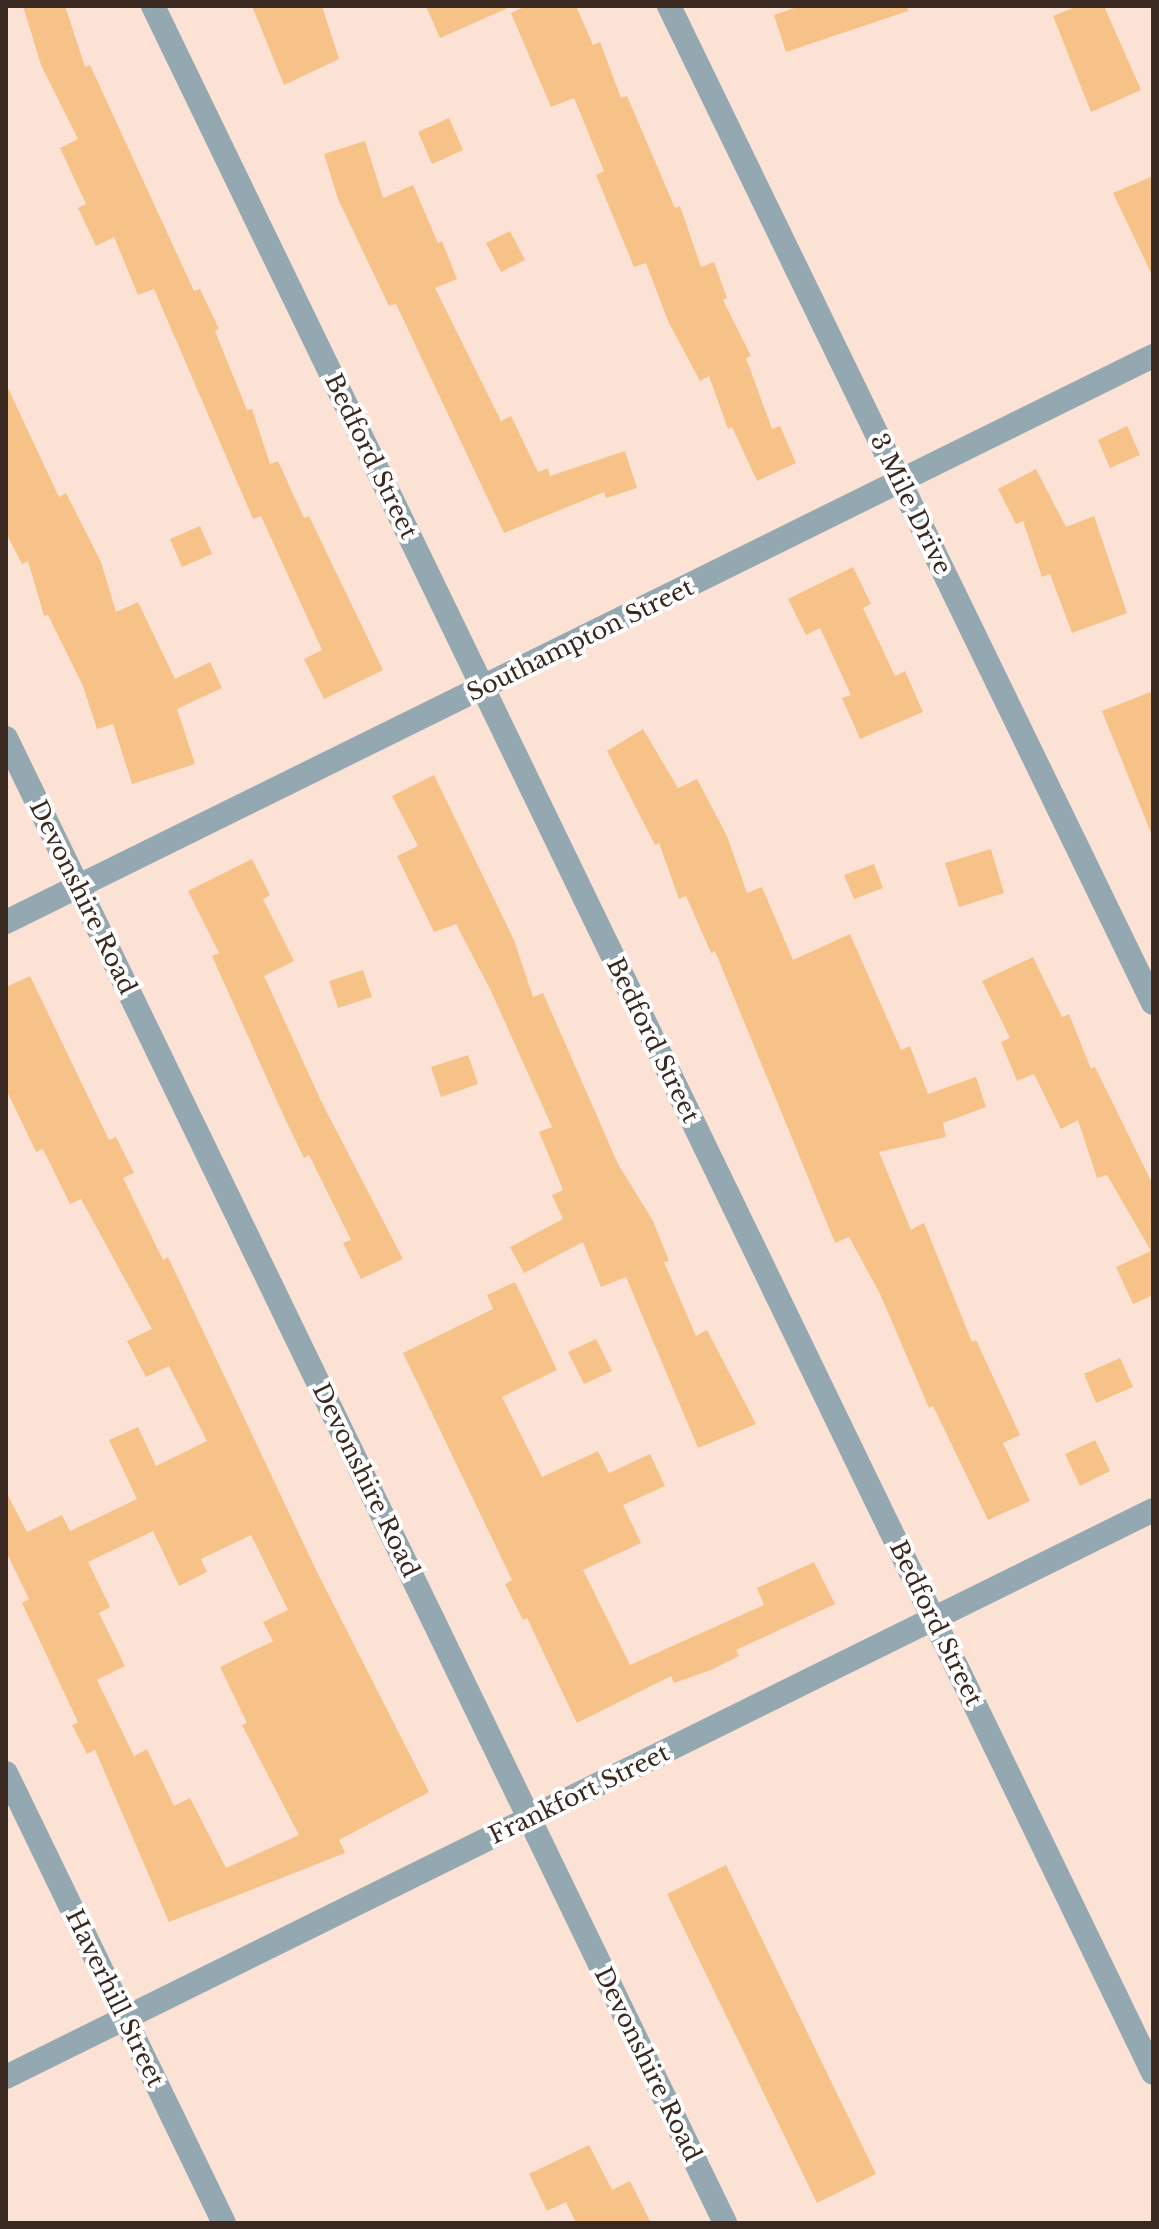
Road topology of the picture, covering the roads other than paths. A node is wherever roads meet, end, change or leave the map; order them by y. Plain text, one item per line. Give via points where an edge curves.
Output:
1 (153, 6) edge
2 (669, 6) edge
3 (1153, 356) edge
4 (900, 481) junction
5 (483, 688) junction
6 (6, 738) edge
7 (78, 887) junction
8 (6, 922) edge
9 (1153, 1003) edge
10 (1153, 1510) edge
11 (934, 1619) junction
12 (6, 1773) edge
13 (529, 1819) junction
14 (125, 2018) junction
15 (1153, 2073) edge
16 (6, 2077) edge
17 (224, 2223) edge
18 (725, 2223) edge

1 - 5 street, Bedford Street
2 - 4 street, 3 Mile Drive
3 - 4 street, Southampton Street
4 - 5 street, Southampton Street
4 - 9 street, 3 Mile Drive
5 - 7 street, Southampton Street
5 - 11 street, Bedford Street
6 - 7 street, Devonshire Road
7 - 8 street, Southampton Street
7 - 13 street, Devonshire Road
10 - 11 street, Frankfort Street
11 - 13 street, Frankfort Street
11 - 15 street, Bedford Street
12 - 14 street, Haverhill Street
13 - 14 street, Frankfort Street
13 - 18 street, Devonshire Road
14 - 16 street, Frankfort Street
14 - 17 street, Haverhill Street

